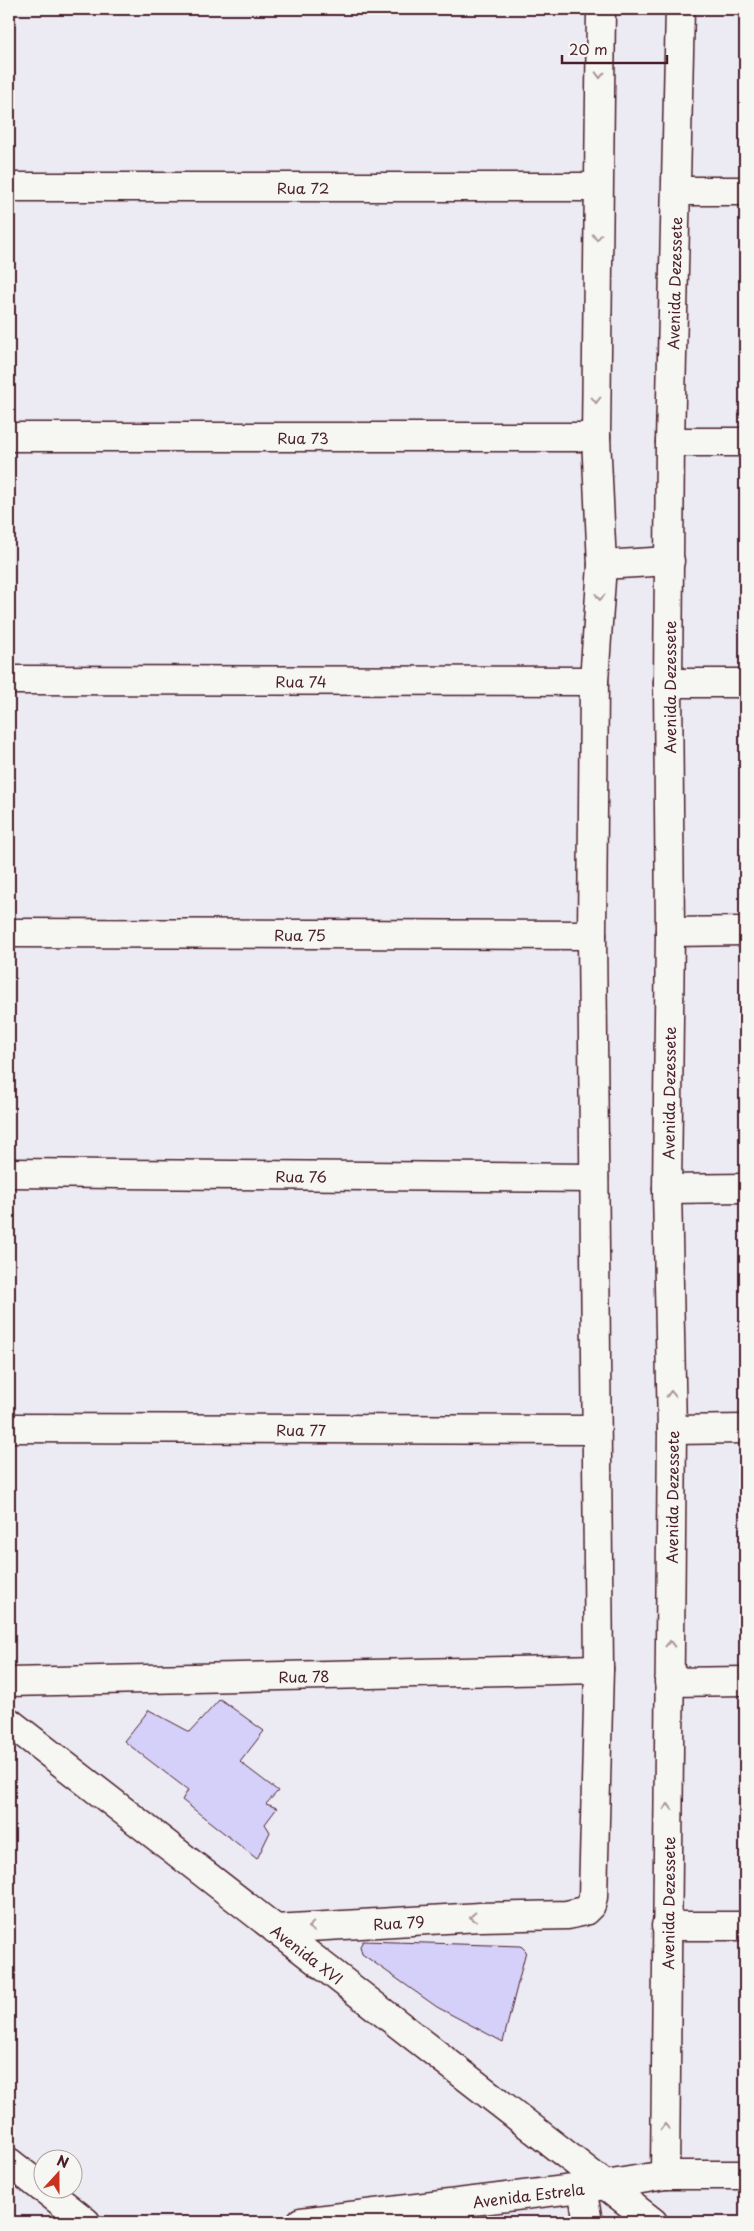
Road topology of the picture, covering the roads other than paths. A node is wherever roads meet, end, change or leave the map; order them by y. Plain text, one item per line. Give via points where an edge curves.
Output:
1 (601, 9) edge
2 (680, 9) edge
3 (9, 187) edge
4 (597, 187) junction
5 (678, 191) junction
6 (745, 191) edge
7 (9, 437) edge
8 (596, 437) junction
9 (670, 442) junction
10 (745, 442) edge
11 (670, 561) junction
12 (602, 565) junction
13 (9, 680) edge
14 (594, 681) junction
15 (668, 683) junction
16 (745, 683) edge
17 (670, 932) junction
18 (745, 932) edge
19 (9, 933) edge
20 (592, 935) junction
21 (9, 1173) edge
22 (594, 1178) junction
23 (745, 1188) edge
24 (667, 1189) junction
25 (9, 1428) edge
26 (745, 1429) edge
27 (595, 1430) junction
28 (672, 1430) junction
29 (599, 1670) junction
30 (745, 1681) edge
31 (9, 1682) edge
32 (669, 1682) junction
33 (9, 1722) edge
34 (666, 1926) junction
35 (745, 1926) edge
36 (275, 1929) junction
37 (9, 2162) edge
38 (665, 2175) junction
39 (745, 2175) edge
40 (32, 2180) edge
41 (594, 2187) junction
42 (56, 2198) edge
43 (86, 2222) edge
44 (301, 2222) edge
45 (588, 2222) edge
46 (652, 2222) edge

1 -> 4 street
2 - 5 street, Avenida Dezessete
3 - 4 street, Rua 72
4 -> 8 street
5 - 6 street
5 - 9 street, Avenida Dezessete
7 - 8 street, Rua 73
8 - 12 street
9 - 10 street
9 - 11 street, Avenida Dezessete
11 - 12 street
11 - 15 street, Avenida Dezessete
12 -> 14 street
13 - 14 street, Rua 74
14 - 20 street
15 - 16 street
15 - 17 street, Avenida Dezessete
17 - 18 street
17 - 24 street, Avenida Dezessete
19 - 20 street, Rua 75
20 - 22 street
21 - 22 street, Rua 76
22 - 27 street
23 - 24 street
28 -> 24 street, Avenida Dezessete
25 - 27 street, Rua 77
26 - 28 street
27 - 29 street
32 -> 28 street, Avenida Dezessete
29 - 31 street, Rua 78
29 -> 36 street, Rua 79 via 591,1905 580,1913
30 - 32 street
34 -> 32 street, Avenida Dezessete
33 - 36 street, Avenida XVI
34 - 35 street
38 -> 34 street, Avenida Dezessete
36 - 41 street, Avenida XVI
37 - 40 street
38 - 39 street, Avenida Estrela
38 - 41 street, Avenida Estrela
41 - 44 street, Avenida Estrela
41 - 45 street
41 - 46 street, Avenida XVI
42 - 43 street

